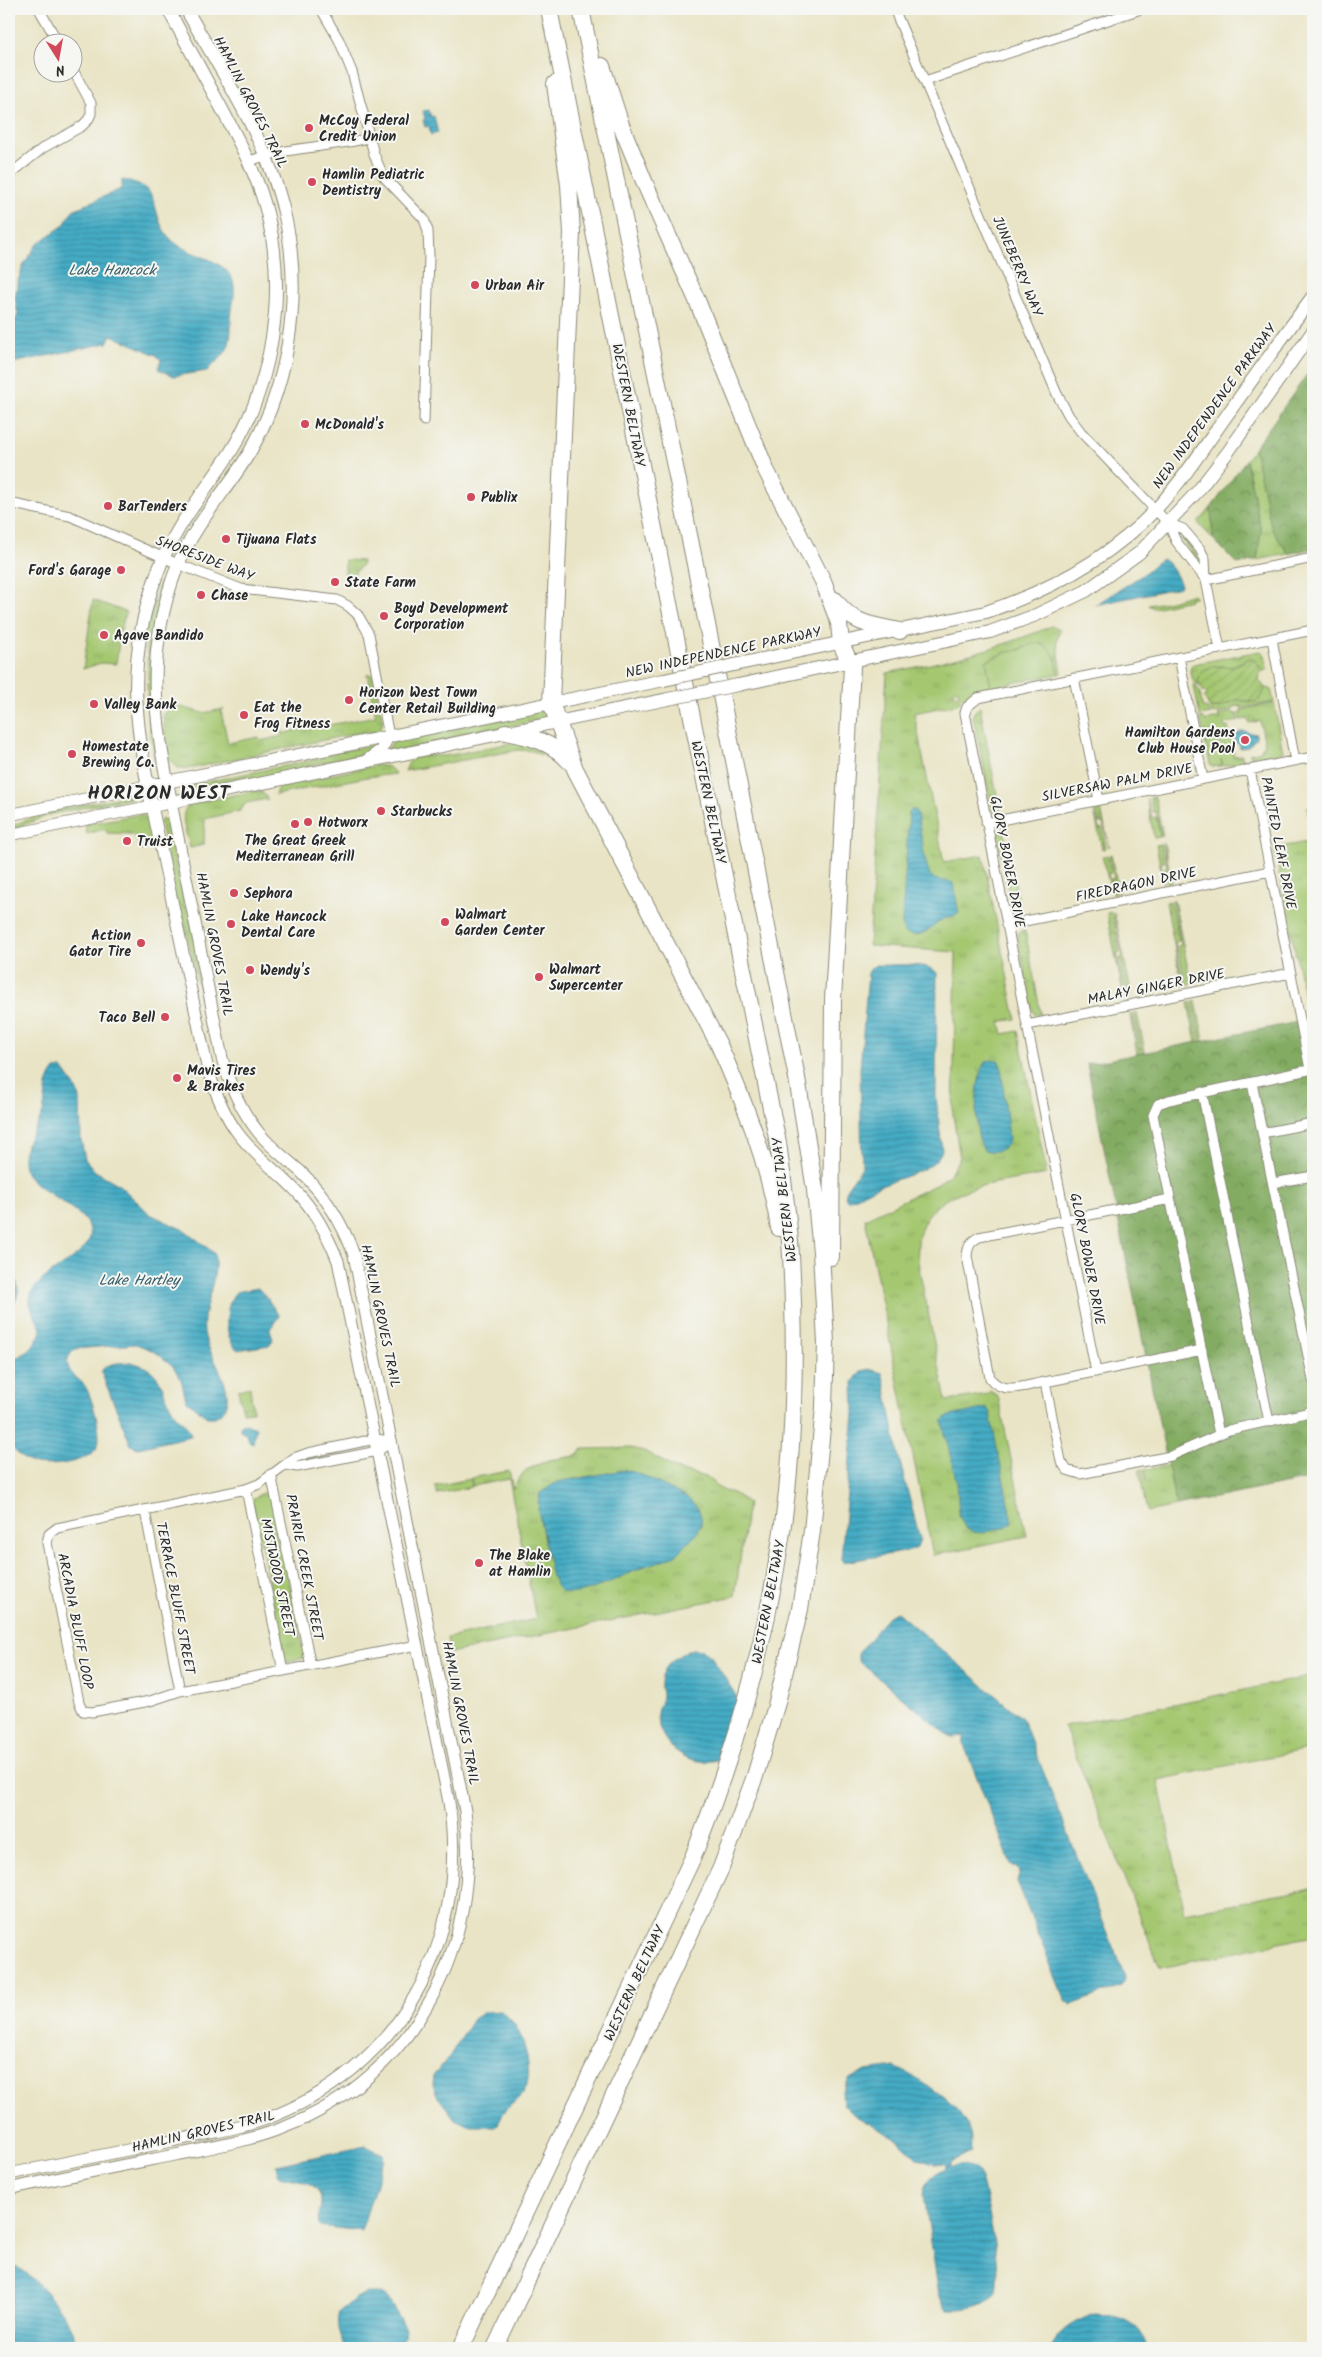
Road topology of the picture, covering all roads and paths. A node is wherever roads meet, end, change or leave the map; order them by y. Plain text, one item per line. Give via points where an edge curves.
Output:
1 (39, 9) edge
2 (168, 9) edge
3 (186, 9) edge
4 (321, 9) edge
5 (549, 9) edge
6 (581, 9) edge
7 (585, 9) edge
8 (894, 9) edge
9 (1141, 9) edge
10 (52, 32) edge
11 (925, 81) junction
12 (80, 82) edge
13 (369, 138) junction
14 (265, 155) junction
15 (250, 161) junction
16 (10, 171) edge
17 (1313, 296) edge
18 (1313, 330) edge
19 (424, 421) dead end
20 (9, 503) edge
21 (1155, 510) junction
22 (1168, 523) junction
23 (163, 558) junction
24 (1313, 558) edge
25 (178, 564) junction
26 (1206, 580) junction
27 (823, 581) junction
28 (1313, 630) edge
29 (900, 631) junction
30 (1272, 639) junction
31 (842, 644) junction
32 (1220, 649) junction
33 (1179, 657) junction
34 (849, 661) junction
35 (1074, 678) junction
36 (551, 703) junction
37 (557, 722) junction
38 (506, 732) junction
39 (389, 736) junction
40 (1313, 757) edge
41 (1295, 761) junction
42 (364, 762) junction
43 (575, 769) junction
44 (1250, 770) junction
45 (1203, 779) junction
46 (167, 782) junction
47 (147, 786) junction
48 (1098, 800) junction
49 (171, 802) junction
50 (152, 806) junction
51 (9, 815) edge
52 (986, 823) junction
53 (9, 835) edge
54 (1270, 871) junction
55 (1006, 925) junction
56 (1291, 973) junction
57 (216, 1025) junction
58 (1027, 1025) junction
59 (200, 1029) junction
60 (1312, 1069) edge
61 (1252, 1082) junction
62 (1202, 1092) junction
63 (1313, 1123) edge
64 (1262, 1133) junction
65 (1313, 1176) edge
66 (1273, 1183) junction
67 (1170, 1199) junction
68 (1066, 1221) junction
69 (793, 1306) junction
70 (826, 1343) junction
71 (1202, 1350) junction
72 (1096, 1372) junction
73 (1313, 1380) edge
74 (1045, 1382) junction
75 (1313, 1410) edge
76 (1269, 1422) junction
77 (1219, 1434) junction
78 (392, 1441) junction
79 (376, 1445) junction
80 (271, 1474) junction
81 (246, 1489) junction
82 (145, 1511) junction
83 (417, 1645) junction
84 (311, 1666) junction
85 (283, 1671) junction
86 (180, 1691) junction
87 (159, 2143) junction
88 (162, 2157) junction
89 (9, 2174) edge
90 (9, 2189) edge
91 (462, 2348) edge
92 (495, 2348) edge

1 - 10 street
2 - 15 main road, HAMLIN GROVES TRAIL
3 - 14 main road, HAMLIN GROVES TRAIL
4 - 13 street via 352,72
5 - 36 highway via 572,233
5 - 69 highway, WESTERN BELTWAY via 778,1143 789,1230
6 - 70 highway via 797,1078 816,1199
7 - 27 highway via 621,124 646,186 766,470
8 - 11 street, JUNEBERRY WAY
9 - 11 street
11 - 21 street, JUNEBERRY WAY via 1057,394 1081,432
12 - 16 street via 88,96 91,114 82,126
13 - 14 street
13 - 19 street via 383,176 424,220 428,231
14 - 15 street
14 - 25 main road, HAMLIN GROVES TRAIL via 284,212 292,261 291,319 279,381 272,404 247,456 202,521
15 - 23 main road, HAMLIN GROVES TRAIL via 268,214 275,261 275,316 271,340 258,394 247,422 186,516
17 - 21 main road, NEW INDEPENDENCE PARKWAY via 1177,485
18 - 22 main road via 1228,452
20 - 23 street, SHORESIDE WAY via 70,516
21 - 22 street, JUNEBERRY WAY
21 - 29 main road, NEW INDEPENDENCE PARKWAY via 1102,555 1054,585 986,612
22 - 26 street via 1176,541
22 - 26 street via 1183,529 1200,549 1207,569
22 - 34 main road via 1139,553 1086,591 1036,615 990,632
23 - 25 street, SHORESIDE WAY
23 - 47 main road, HAMLIN GROVES TRAIL via 142,622 135,679 138,733
24 - 26 street
25 - 39 street, SHORESIDE WAY via 241,589 337,600 348,606 366,625 369,634
25 - 46 main road, HAMLIN GROVES TRAIL via 162,621 155,680 157,725
26 - 32 street
27 - 29 highway via 840,607 854,619
27 - 31 highway via 839,623
28 - 30 street, GLORY BOWER DRIVE
29 - 31 main road, NEW INDEPENDENCE PARKWAY
30 - 32 street, GLORY BOWER DRIVE
30 - 41 street
31 - 34 highway
31 - 36 main road, NEW INDEPENDENCE PARKWAY, bridge
32 - 33 street, GLORY BOWER DRIVE
33 - 35 street, GLORY BOWER DRIVE
33 - 45 street
34 - 37 main road, bridge
34 - 70 highway via 853,672 833,1000 831,1294
35 - 48 street
35 - 52 street, GLORY BOWER DRIVE via 978,698 967,707 965,720
36 - 37 highway
36 - 39 main road, NEW INDEPENDENCE PARKWAY
37 - 38 main road
37 - 43 highway
38 - 42 main road
38 - 43 highway via 545,742
39 - 42 street via 381,750
39 - 46 main road, NEW INDEPENDENCE PARKWAY
40 - 41 street, SILVERSAW PALM DRIVE
41 - 44 street, SILVERSAW PALM DRIVE
42 - 49 main road
43 - 69 highway via 739,1089 769,1181
44 - 45 street, SILVERSAW PALM DRIVE
44 - 54 street, PAINTED LEAF DRIVE
45 - 48 street, SILVERSAW PALM DRIVE
46 - 47 main road, NEW INDEPENDENCE PARKWAY
46 - 49 main road, HAMLIN GROVES TRAIL
47 - 50 main road, HAMLIN GROVES TRAIL
47 - 51 street, NEW INDEPENDENCE PARKWAY
48 - 52 street, SILVERSAW PALM DRIVE
49 - 50 main road
49 - 57 street, HAMLIN GROVES TRAIL
50 - 53 street
50 - 59 street, HAMLIN GROVES TRAIL
52 - 55 street, GLORY BOWER DRIVE
54 - 55 street, FIREDRAGON DRIVE
54 - 56 street, PAINTED LEAF DRIVE
55 - 58 street, GLORY BOWER DRIVE
56 - 58 street, MALAY GINGER DRIVE
56 - 60 street, PAINTED LEAF DRIVE
57 - 59 street
57 - 78 street, HAMLIN GROVES TRAIL via 230,1083 249,1120 270,1145 313,1185 346,1235 360,1277
58 - 68 street, GLORY BOWER DRIVE
59 - 79 street, HAMLIN GROVES TRAIL via 212,1082 236,1131 260,1160 296,1190 322,1224 330,1241 344,1280
60 - 61 street
61 - 62 street
61 - 64 street
62 - 67 street via 1158,1104 1153,1115
62 - 76 street
63 - 64 street
64 - 66 street
65 - 66 street
66 - 73 street
67 - 68 street
67 - 71 street
68 - 72 street, GLORY BOWER DRIVE
68 - 74 street via 979,1237 972,1240 966,1256 990,1378 1000,1387 1010,1389
69 - 91 highway, WESTERN BELTWAY via 789,1454 781,1537 751,1683 721,1783 693,1857
70 - 92 highway via 824,1407 812,1531 800,1609 756,1776 717,1877
71 - 72 street
71 - 77 street
72 - 74 street
74 - 77 street via 1061,1461 1066,1470 1080,1474 1171,1456
75 - 76 street
76 - 77 street
78 - 79 street, ARCADIA BLUFF LOOP
78 - 88 street, HAMLIN GROVES TRAIL via 467,1825 468,1881 458,1936 438,1986 413,2027 380,2065 348,2092 306,2118 270,2133
79 - 80 street, ARCADIA BLUFF LOOP via 308,1453
79 - 83 street, HAMLIN GROVES TRAIL
80 - 81 street, ARCADIA BLUFF LOOP
80 - 84 street, PRAIRIE CREEK STREET
81 - 82 street, ARCADIA BLUFF LOOP
81 - 85 street, MISTWOOD STREET
82 - 86 street, TERRACE BLUFF STREET
82 - 86 street, ARCADIA BLUFF LOOP via 57,1528 49,1534 47,1543 83,1711 150,1701
83 - 84 street, ARCADIA BLUFF LOOP
83 - 87 street, HAMLIN GROVES TRAIL via 449,1802 454,1852 447,1912 439,1945 422,1984 396,2025 376,2048 314,2097 252,2123
84 - 85 street, ARCADIA BLUFF LOOP
85 - 86 street, ARCADIA BLUFF LOOP
87 - 88 street
87 - 89 street, HAMLIN GROVES TRAIL
88 - 90 street, HAMLIN GROVES TRAIL

